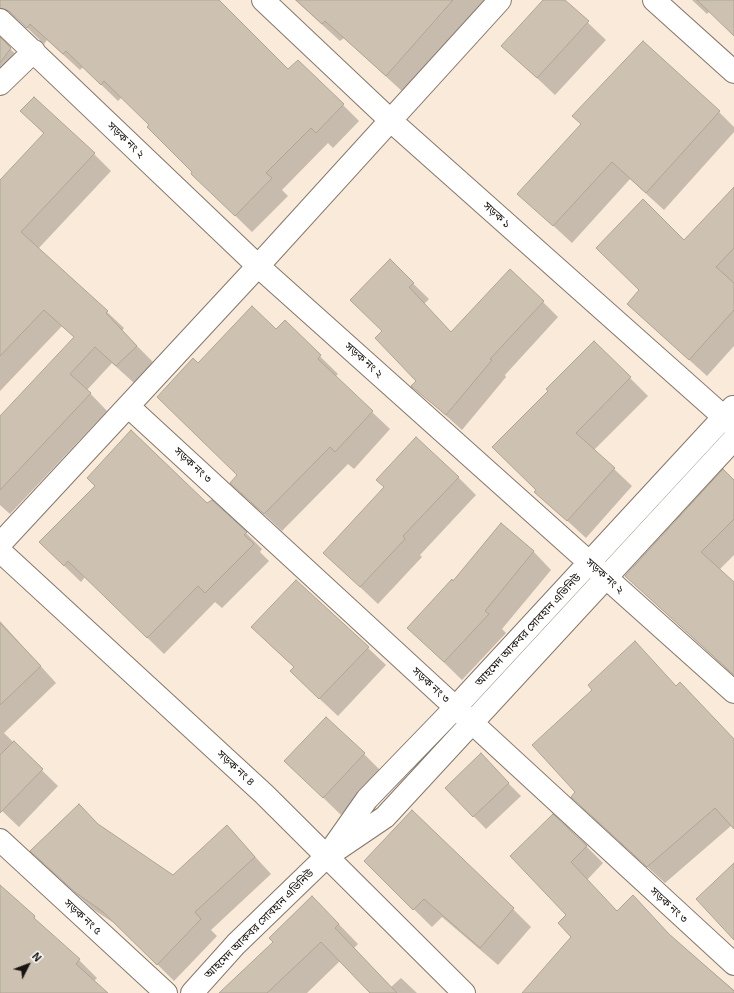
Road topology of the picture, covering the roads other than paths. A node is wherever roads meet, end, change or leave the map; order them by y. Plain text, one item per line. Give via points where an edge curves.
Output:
1 (263, 0) edge
2 (500, 0) edge
3 (654, 0) edge
4 (0, 20) edge
5 (34, 51) junction
6 (734, 72) edge
7 (0, 84) edge
8 (390, 120) junction
9 (258, 266) junction
10 (128, 406) junction
11 (731, 417) edge
12 (734, 439) edge
13 (0, 544) edge
14 (0, 551) edge
15 (590, 562) junction
16 (607, 577) junction
17 (734, 692) edge
18 (455, 708) junction
19 (472, 723) junction
20 (0, 840) edge
21 (326, 856) junction
22 (734, 964) edge
23 (166, 993) edge
24 (192, 993) edge
25 (464, 993) edge

1 - 8 street, সড়ক ১
2 - 8 street
3 - 6 street
4 - 5 street, সড়ক নং ২
5 - 7 street
5 - 9 street, সড়ক নং ২
8 - 9 street
8 - 11 street, সড়ক ১
9 - 10 street
9 - 15 street, সড়ক নং ২
10 - 13 street
10 - 18 street, সড়ক নং ৩
11 - 15 street, আহমেদ আকবর সোবহান এভিনিউ
12 - 16 street, আহমেদ আকবর সোবহান এভিনিউ
14 - 21 street, সড়ক নং ৪ via 264,794
15 - 16 street, সড়ক নং ২
15 - 18 street, আহমেদ আকবর সোবহান এভিনিউ
16 - 17 street, সড়ক নং ২
16 - 19 street, আহমেদ আকবর সোবহান এভিনিউ
18 - 19 street, সড়ক নং ৩
18 - 21 street, আহমেদ আকবর সোবহান এভিনিউ via 367,799
19 - 21 street, আহমেদ আকবর সোবহান এভিনিউ via 385,816
19 - 22 street, সড়ক নং ৩
20 - 23 street, সড়ক নং ৫
21 - 24 street, আহমেদ আকবর সোবহান এভিনিউ via 236,944
21 - 25 street, সড়ক নং ৪

